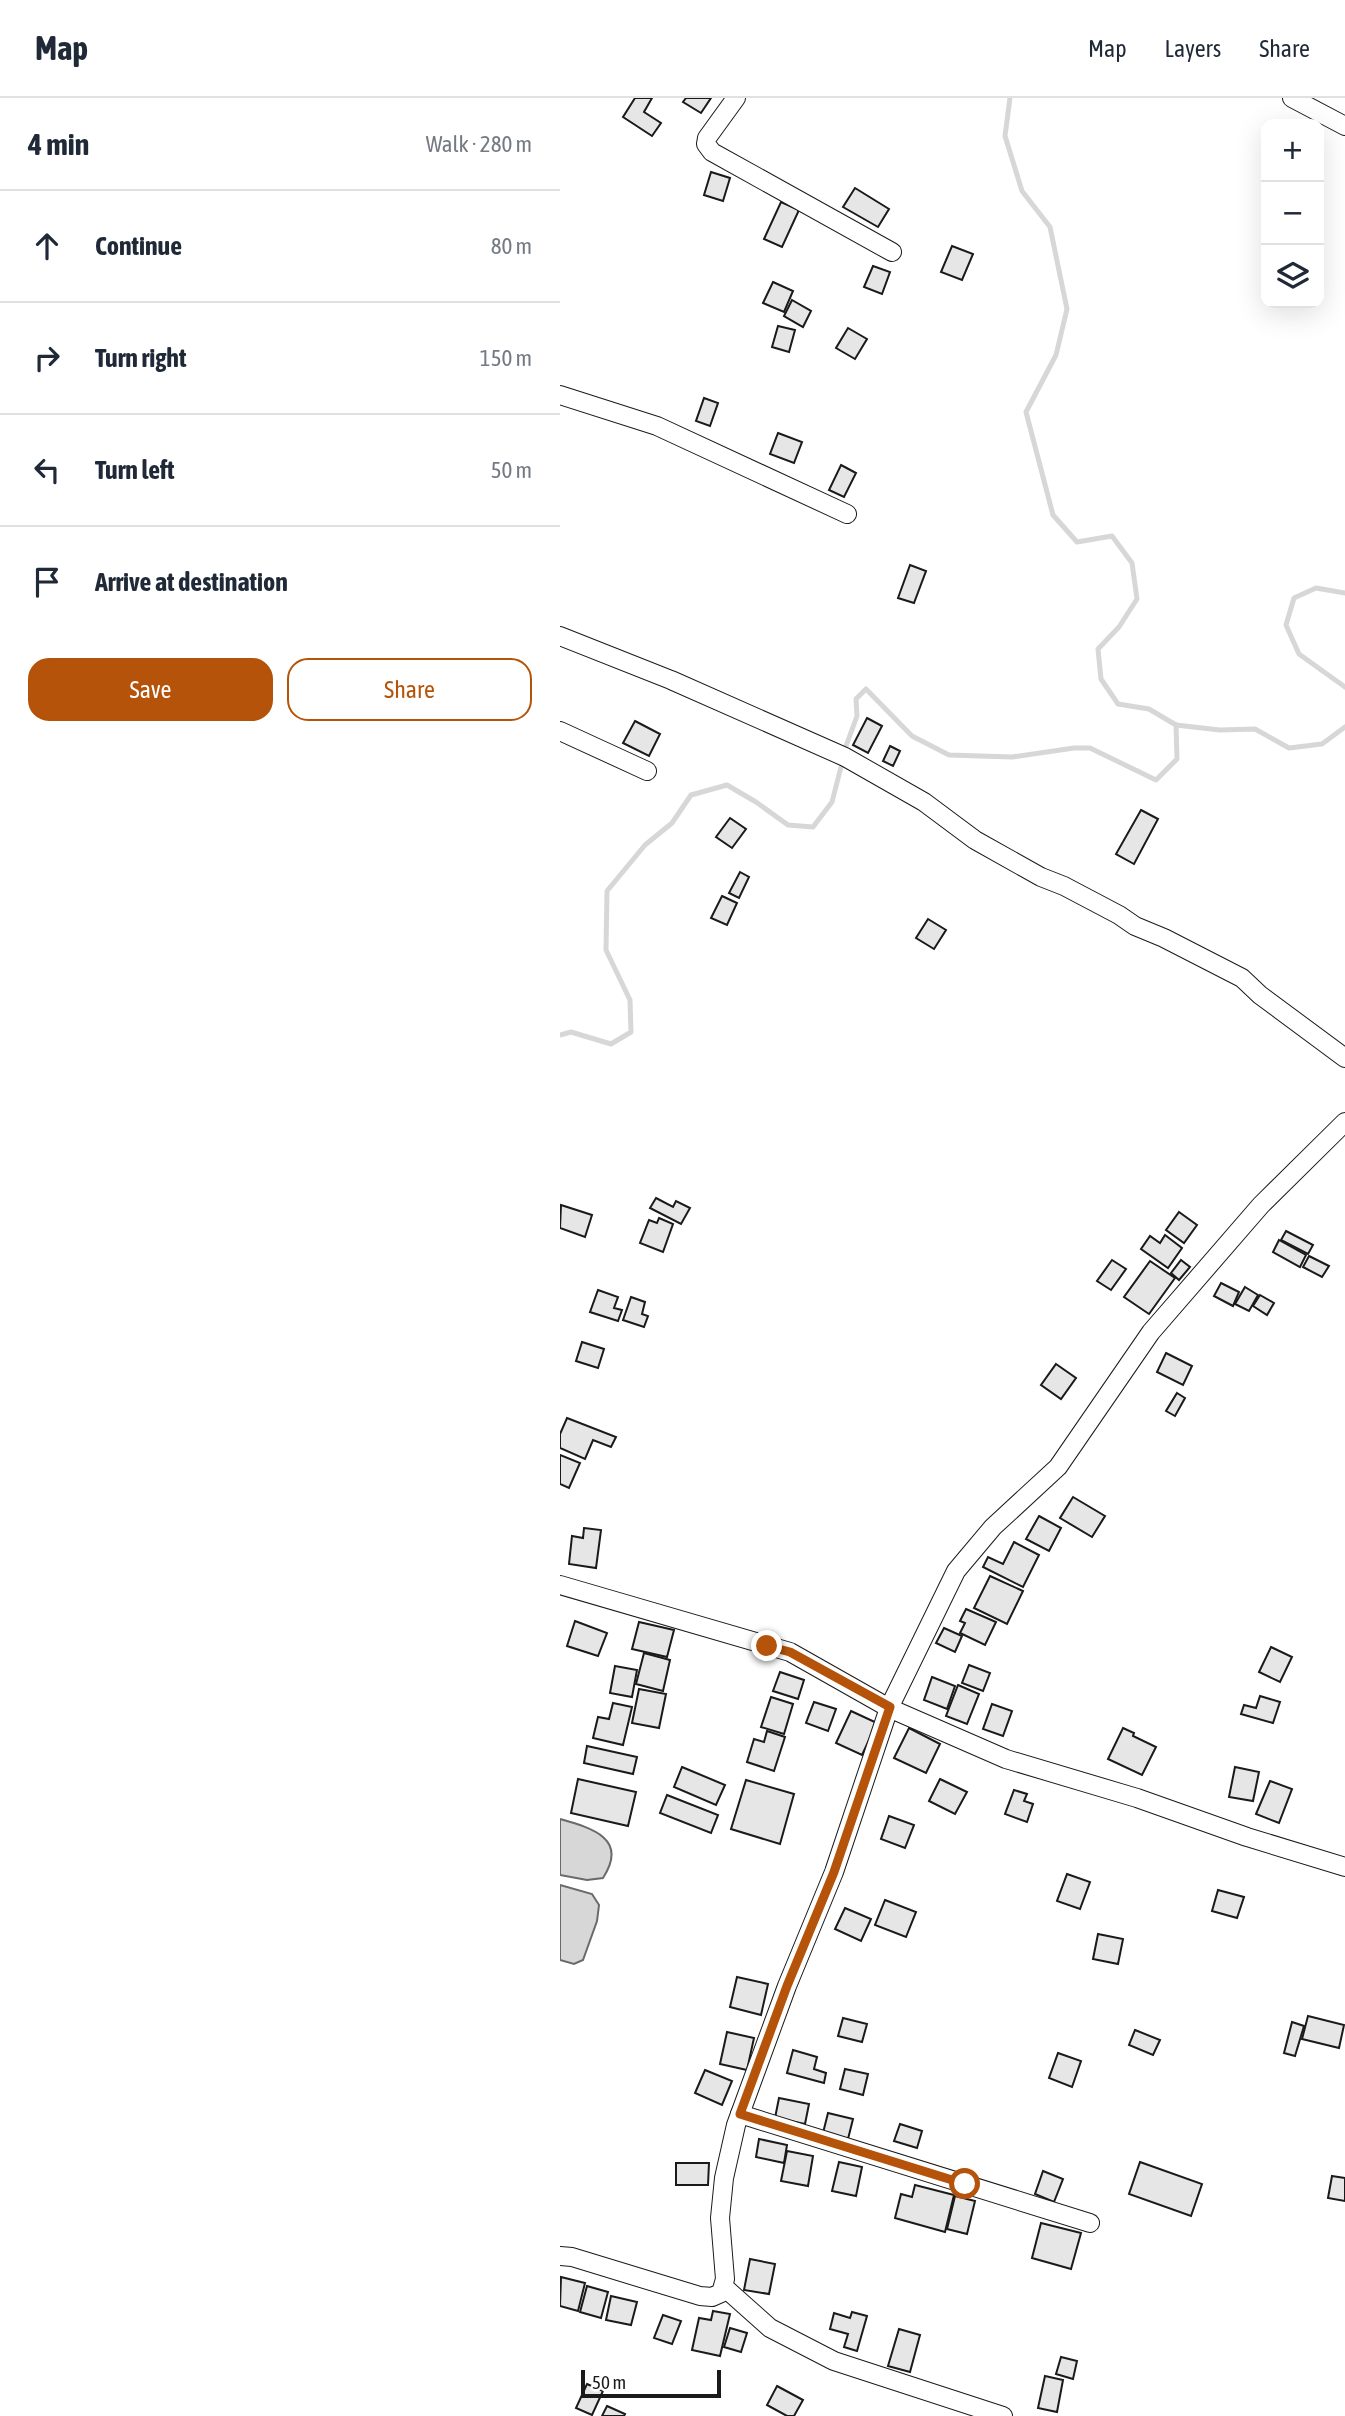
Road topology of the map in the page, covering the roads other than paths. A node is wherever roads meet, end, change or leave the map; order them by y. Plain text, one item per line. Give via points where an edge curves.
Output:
1 (736, 98) edge
2 (1292, 98) edge
3 (1345, 125) edge
4 (892, 252) dead end
5 (560, 395) edge
6 (847, 514) dead end
7 (560, 636) edge
8 (560, 730) edge
9 (647, 771) dead end
10 (1345, 1058) edge
11 (1345, 1122) edge
12 (560, 1585) edge
13 (890, 1707) junction
14 (1345, 1867) edge
15 (740, 2114) junction
16 (1090, 2223) dead end
17 (560, 2256) edge
18 (724, 2287) junction
19 (1003, 2416) edge

1 - 4 street via 707,138 712,152
2 - 3 street
5 - 6 street via 657,426
7 - 10 street via 845,757 1041,877 1242,978
8 - 9 street
11 - 13 street via 1261,1205 1151,1332 1058,1467 993,1527 956,1571
12 - 13 street via 790,1652
13 - 14 street via 1006,1759
13 - 15 street via 834,1872
15 - 16 street
15 - 18 street via 724,2178 720,2218
17 - 18 street via 700,2296 717,2296
18 - 19 street via 770,2328 834,2361

